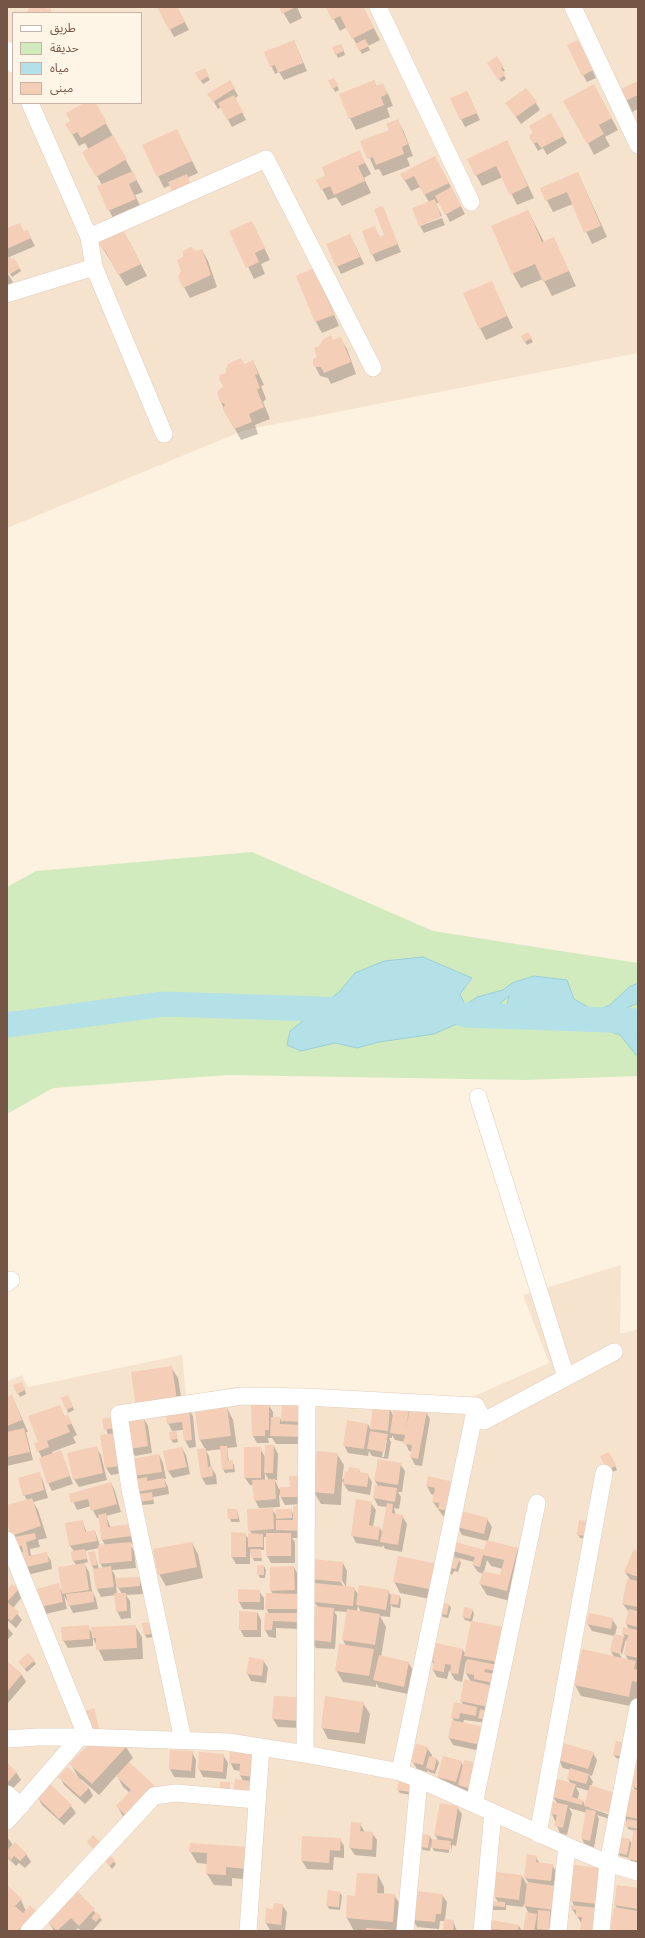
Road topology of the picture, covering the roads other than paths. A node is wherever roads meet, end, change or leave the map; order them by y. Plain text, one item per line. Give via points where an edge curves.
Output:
1 (378, 7) edge
2 (573, 7) edge
3 (7, 50) edge
4 (12, 62) edge
5 (30, 104) edge
6 (638, 145) edge
7 (471, 202) dead end
8 (88, 237) junction
9 (94, 267) junction
10 (7, 294) edge
11 (372, 368) dead end
12 (164, 434) dead end
13 (478, 1097) dead end
14 (614, 1352) dead end
15 (566, 1377) junction
16 (307, 1397) junction
17 (476, 1406) junction
18 (604, 1473) dead end
19 (537, 1503) dead end
20 (7, 1540) edge
21 (12, 1569) edge
22 (638, 1707) edge
23 (84, 1737) junction
24 (7, 1739) edge
25 (183, 1740) junction
26 (261, 1748) junction
27 (305, 1754) junction
28 (400, 1772) junction
29 (419, 1778) junction
30 (7, 1794) edge
31 (257, 1800) junction
32 (474, 1804) junction
33 (21, 1806) junction
34 (493, 1813) junction
35 (7, 1821) edge
36 (538, 1834) junction
37 (567, 1846) junction
38 (608, 1863) junction
39 (638, 1872) edge
40 (29, 1931) edge
41 (248, 1931) edge
42 (405, 1931) edge
43 (482, 1931) edge
44 (558, 1931) edge
45 (601, 1931) edge

1 - 7 street
2 - 6 street
3 - 4 street
5 - 8 street
8 - 9 street
8 - 11 street via 266,159
9 - 10 street
9 - 12 street
13 - 15 street
14 - 15 street
15 - 17 street via 484,1421
16 - 17 street
16 - 25 street via 242,1396 119,1414 130,1489
16 - 27 street
17 - 28 street
18 - 36 street
19 - 32 street
20 - 21 street
21 - 23 street
22 - 38 street
23 - 24 street
23 - 25 street
23 - 33 street
25 - 26 street via 228,1742
26 - 27 street
26 - 31 street
27 - 28 street
28 - 29 street
29 - 32 street
29 - 42 street
30 - 33 street
31 - 40 street via 176,1793 154,1796
31 - 41 street
32 - 34 street
33 - 35 street
34 - 36 street
34 - 43 street
36 - 37 street
37 - 38 street
37 - 44 street
38 - 39 street
38 - 45 street

